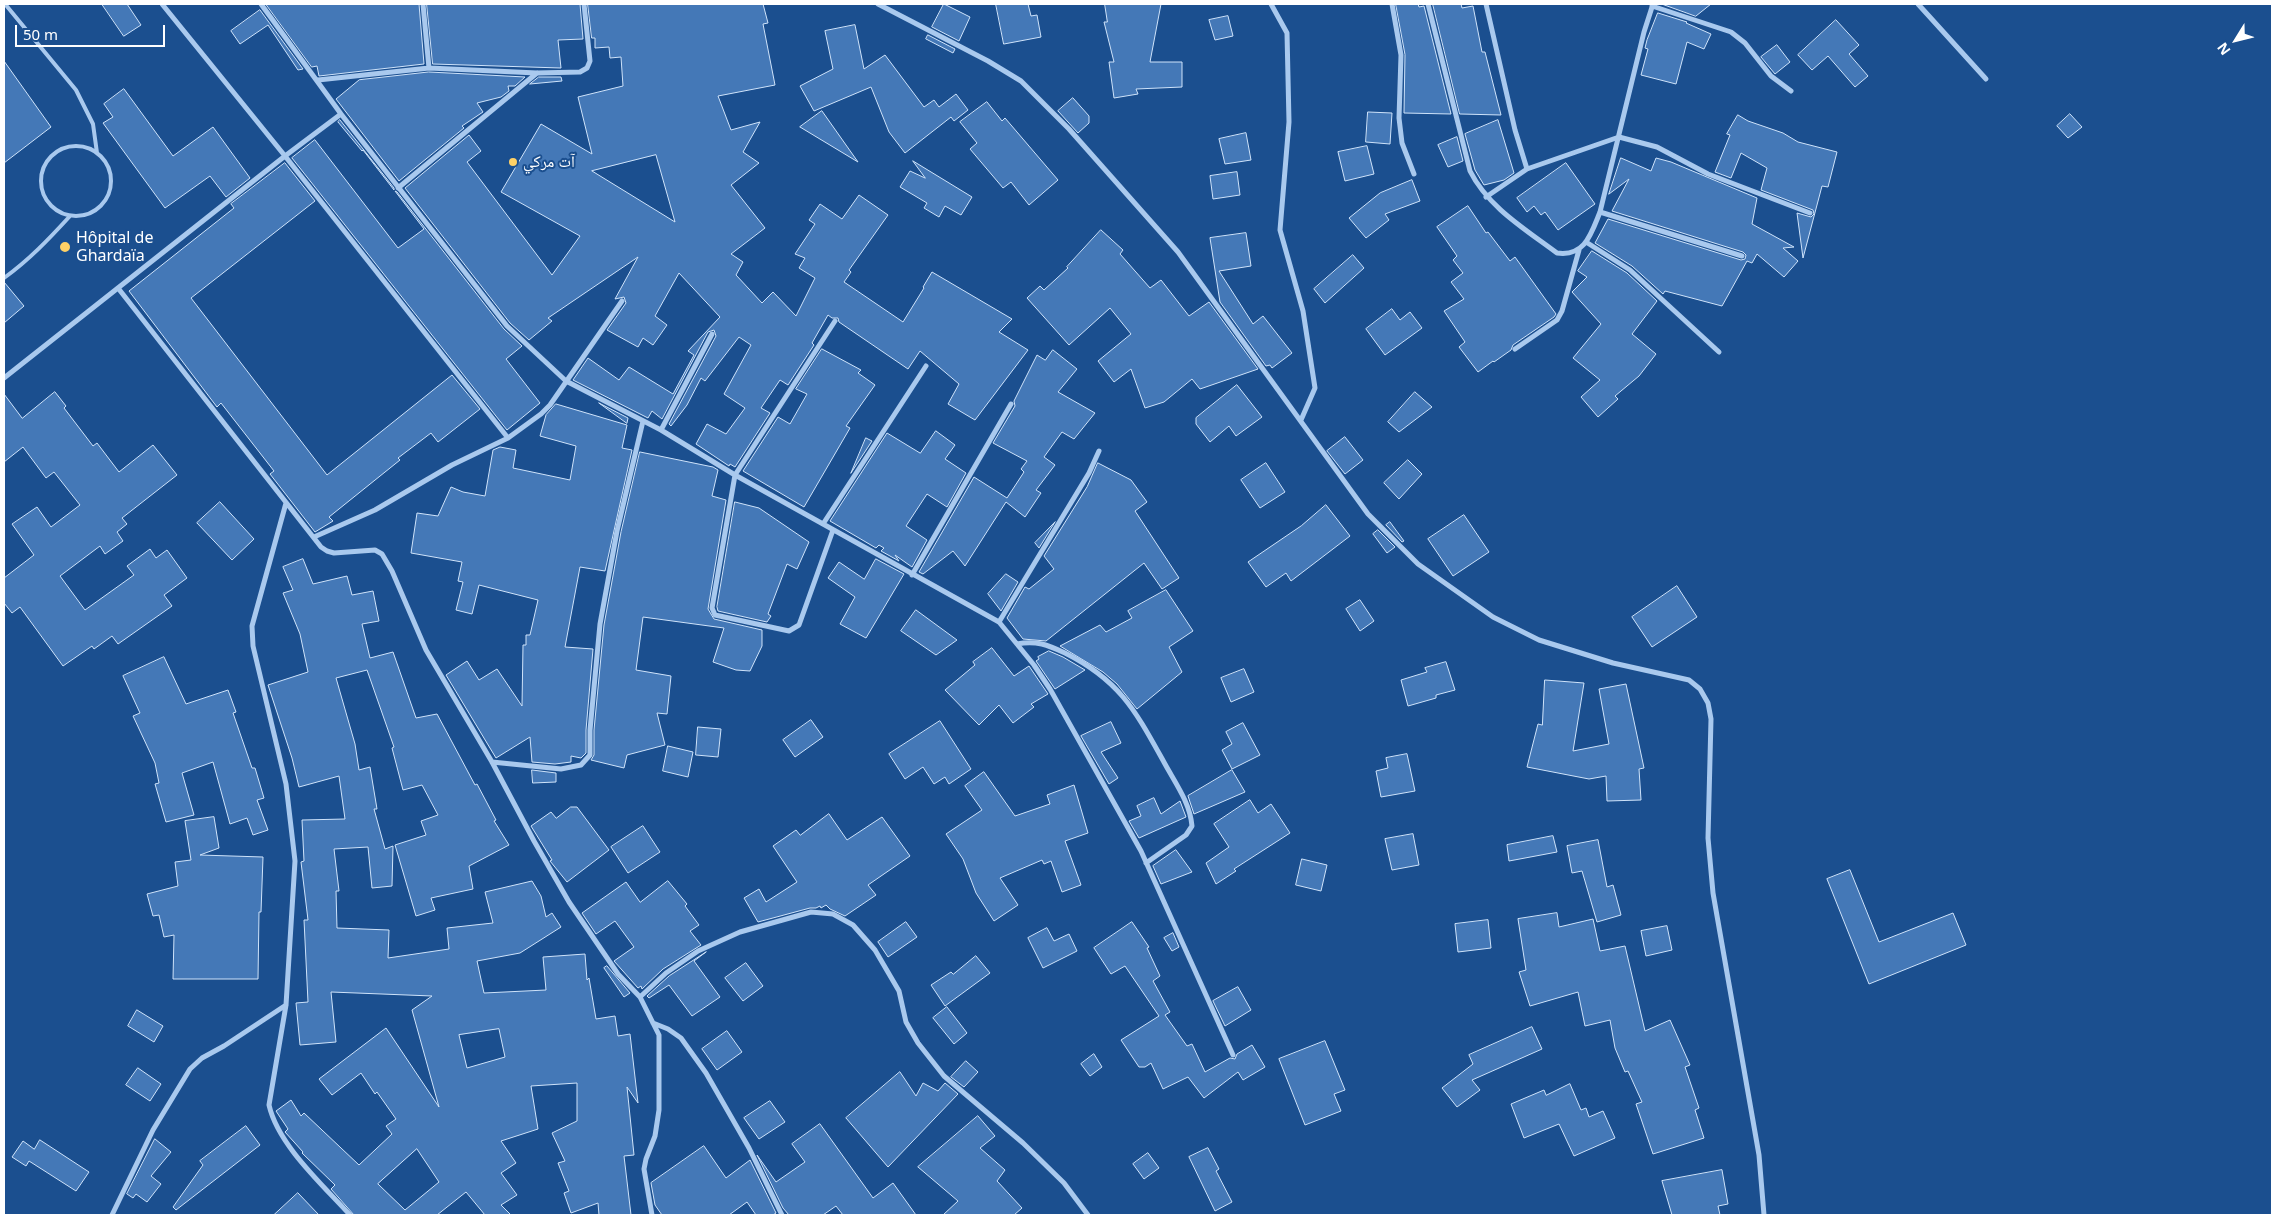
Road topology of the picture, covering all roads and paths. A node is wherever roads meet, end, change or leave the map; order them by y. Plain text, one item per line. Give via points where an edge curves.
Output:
1 (5, 4) edge
2 (162, 4) edge
3 (261, 4) edge
4 (423, 4) edge
5 (584, 4) edge
6 (878, 4) edge
7 (1271, 4) edge
8 (1392, 4) edge
9 (1428, 4) edge
10 (1486, 4) edge
11 (1918, 4) edge
12 (1653, 5) edge
13 (429, 68) junction
14 (537, 73) junction
15 (1986, 79) dead end
16 (318, 80) junction
17 (1791, 91) dead end
18 (341, 114) junction
19 (1619, 137) junction
20 (97, 152) junction
21 (285, 156) junction
22 (1527, 169) junction
23 (1414, 174) dead end
24 (398, 188) junction
25 (1486, 198) junction
26 (1600, 212) junction
27 (1810, 214) dead end
28 (70, 216) junction
29 (1586, 242) junction
30 (1579, 250) junction
31 (1742, 256) dead end
32 (4, 278) edge
33 (118, 288) junction
34 (622, 301) dead end
35 (835, 321) dead end
36 (712, 334) dead end
37 (1515, 349) dead end
38 (1719, 352) dead end
39 (926, 366) dead end
40 (4, 378) edge
41 (566, 381) junction
42 (1011, 404) dead end
43 (1301, 420) junction
44 (643, 421) junction
45 (661, 430) junction
46 (508, 438) junction
47 (1099, 451) dead end
48 (735, 474) junction
49 (286, 503) junction
50 (822, 524) junction
51 (833, 530) junction
52 (314, 537) junction
53 (912, 575) junction
54 (999, 622) junction
55 (1017, 644) junction
56 (492, 762) junction
57 (1146, 863) junction
58 (640, 998) junction
59 (286, 1005) junction
60 (653, 1023) junction
61 (1233, 1055) dead end
62 (112, 1215) edge
63 (350, 1215) edge
64 (652, 1215) edge
65 (782, 1215) edge
66 (1088, 1215) edge
67 (1764, 1215) edge

1 - 20 lane via 76,90 92,124
2 - 21 street
3 - 16 street
4 - 13 street
5 - 14 street via 589,66 580,72
6 - 43 street via 1020,81 1062,122 1178,252
7 - 43 street via 1288,33 1289,122 1280,230 1303,311 1316,388
8 - 23 street via 1401,56 1399,118 1402,142
9 - 25 street via 1470,171
10 - 22 street
11 - 15 street
12 - 17 street via 1731,32 1745,43 1771,76
12 - 19 street
13 - 14 street
13 - 16 street
14 - 24 street
16 - 18 street
18 - 21 street
18 - 24 street
19 - 22 street
19 - 26 street
19 - 27 street via 1657,147 1708,174
20 - 28 lane via 110,172 108,198 92,213
20 - 28 lane via 71,146 56,152 46,162 41,188 52,207
21 - 33 street
21 - 46 street
22 - 25 street
24 - 41 street via 507,326
25 - 30 street via 1557,253 1568,255
26 - 29 street
26 - 31 street
28 - 32 lane via 45,244
29 - 30 street
29 - 38 street via 1630,270
30 - 37 street via 1557,320
33 - 40 street
33 - 49 street
34 - 41 street
35 - 48 street
36 - 45 street
39 - 50 street
41 - 44 street
41 - 46 street via 541,414
42 - 53 street
43 - 67 street via 1368,514 1418,564 1493,617 1539,640 1689,680 1700,689 1708,703 1711,719 1708,838 1713,893 1759,1155
44 - 45 street
44 - 56 street via 603,608 590,755 581,765 561,769
45 - 48 street
46 - 52 street via 452,465 375,510
47 - 54 street
48 - 50 street
48 - 51 street via 712,608 715,615 790,631 795,628 799,625
49 - 52 street
49 - 59 street via 252,626 253,646 286,784 295,861
50 - 51 street
51 - 53 street
52 - 56 street via 326,551 375,550 382,554 426,650
53 - 54 street
54 - 55 street
55 - 57 street via 1050,689
55 - 57 street via 1045,643 1081,661 1115,686 1137,714 1186,801 1192,826 1186,835
56 - 58 street via 569,902 618,974
57 - 61 street
58 - 60 street
58 - 66 street via 666,973 698,951 740,932 811,912 832,914 853,925 875,950 899,990 906,1022 944,1076 1050,1169
59 - 62 street via 190,1068 153,1130
59 - 63 street via 269,1105 272,1119 281,1136
60 - 64 street via 658,1035 659,1110 655,1136 644,1169
60 - 65 street via 681,1038 706,1073

